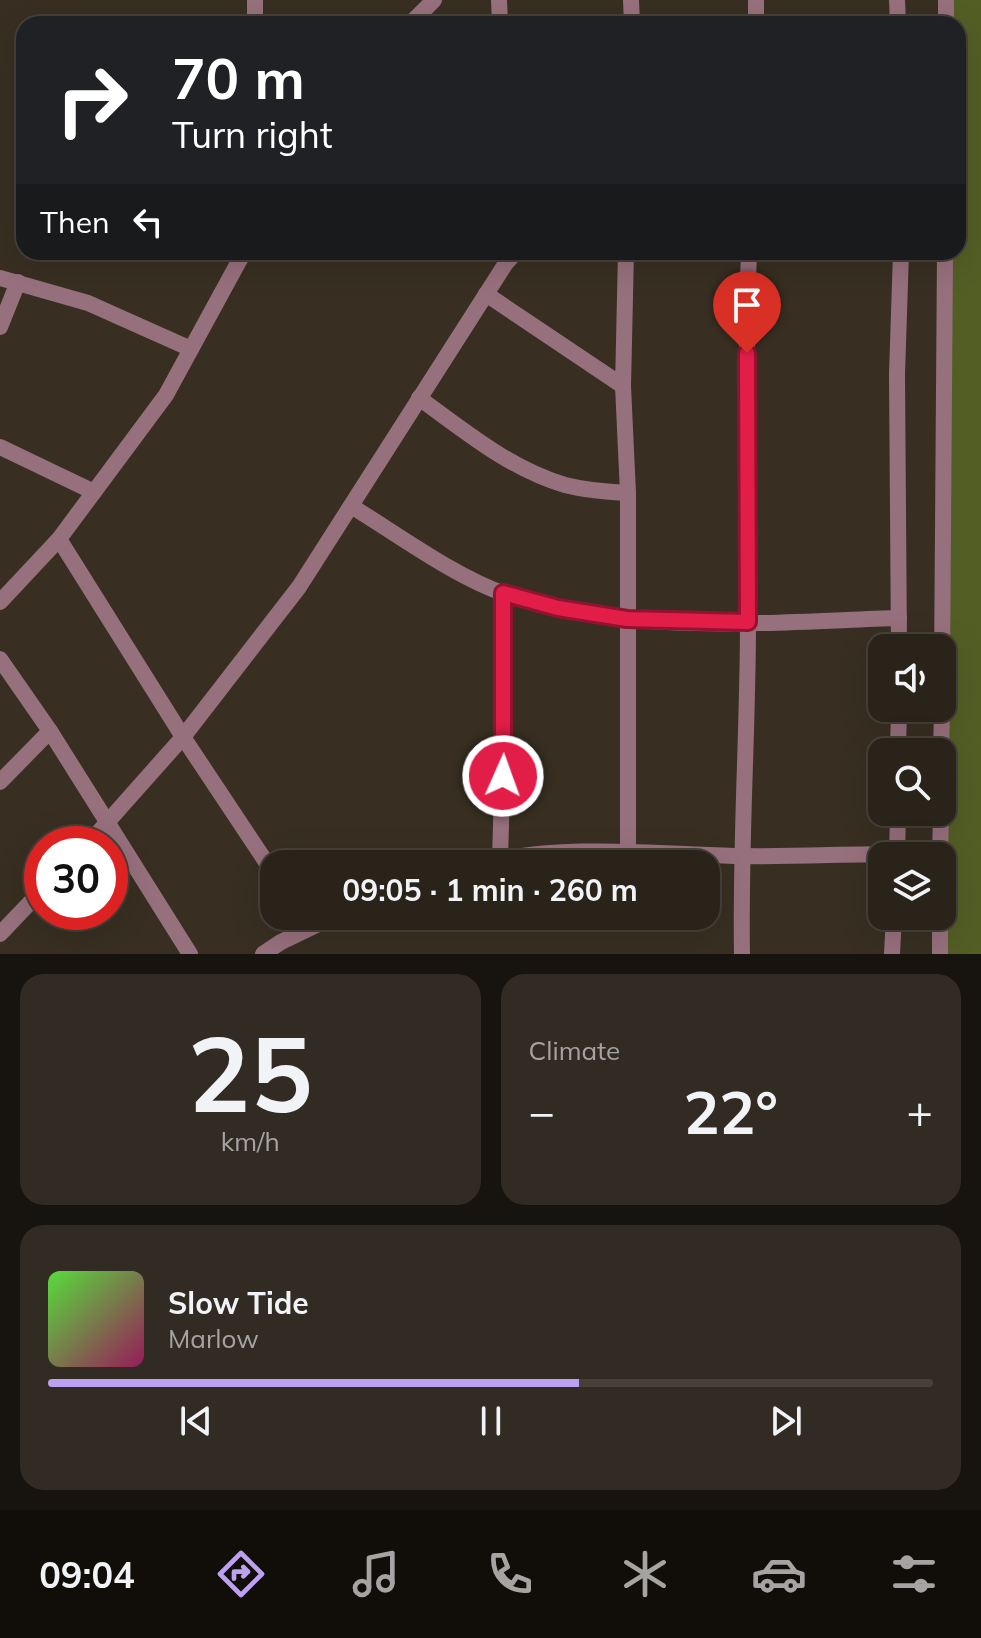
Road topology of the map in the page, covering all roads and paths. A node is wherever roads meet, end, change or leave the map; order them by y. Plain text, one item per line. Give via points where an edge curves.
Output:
1 (434, 0) edge
2 (418, 16) edge
3 (240, 260) edge
4 (507, 260) edge
5 (626, 260) edge
6 (749, 260) edge
7 (901, 260) edge
8 (945, 260) edge
9 (0, 278) edge
10 (18, 282) junction
11 (486, 294) junction
12 (0, 327) edge
13 (191, 349) junction
14 (623, 386) junction
15 (419, 398) junction
16 (0, 447) edge
17 (94, 492) junction
18 (628, 493) junction
19 (351, 506) junction
20 (59, 539) junction
21 (503, 593) junction
22 (0, 602) edge
23 (899, 618) junction
24 (627, 619) junction
25 (748, 622) junction
26 (899, 634) edge
27 (942, 634) edge
28 (0, 659) edge
29 (50, 731) junction
30 (183, 737) junction
31 (0, 782) edge
32 (108, 824) junction
33 (500, 850) edge
34 (628, 850) edge
35 (260, 853) edge
36 (720, 855) edge
37 (868, 855) edge
38 (740, 856) junction
39 (24, 909) edge
40 (296, 930) edge
41 (893, 930) edge
42 (940, 930) edge
43 (0, 934) edge
44 (190, 954) edge
45 (263, 954) edge
46 (742, 954) edge
47 (892, 954) edge
48 (940, 954) edge

1 - 2 street
3 - 13 street
4 - 11 street
5 - 14 street
6 - 25 street
7 - 23 street
8 - 27 street
9 - 10 street
10 - 12 street
10 - 13 street via 88,303
11 - 14 street
11 - 15 street
13 - 17 street via 166,395
14 - 18 street
15 - 18 street via 531,471 565,485
15 - 19 street
16 - 17 street
17 - 20 street
18 - 24 street
19 - 21 street
19 - 30 street via 299,587
20 - 22 street
20 - 30 street
21 - 24 street
21 - 33 street
23 - 25 street
23 - 26 street
24 - 25 street
24 - 34 street
25 - 38 street
28 - 29 street
29 - 31 street
29 - 32 street
30 - 32 street
30 - 35 street
32 - 44 street
36 - 38 street
37 - 38 street
38 - 46 street
39 - 43 street
40 - 45 street
41 - 47 street
42 - 48 street

